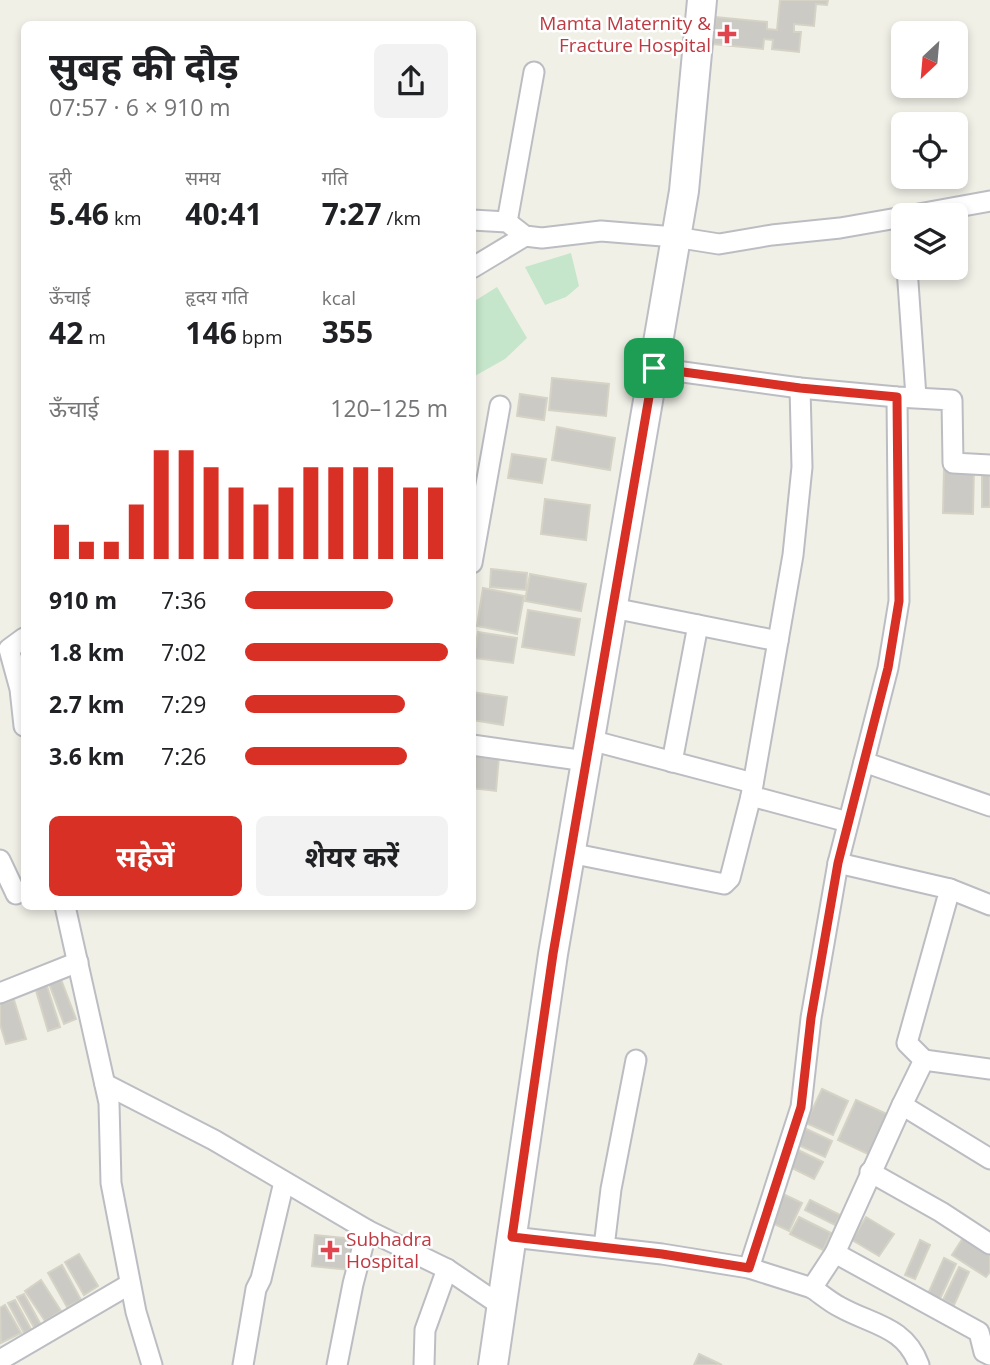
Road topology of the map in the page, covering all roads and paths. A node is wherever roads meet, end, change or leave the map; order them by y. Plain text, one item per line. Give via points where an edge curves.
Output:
1 (702, 0) edge
2 (534, 72) dead end
3 (990, 201) edge
4 (968, 205) edge
5 (891, 219) edge
6 (476, 220) edge
7 (507, 222) junction
8 (525, 236) junction
9 (675, 237) junction
10 (476, 266) edge
11 (907, 280) edge
12 (654, 368) junction
13 (800, 388) junction
14 (906, 397) junction
15 (500, 406) dead end
16 (990, 465) edge
17 (476, 541) edge
18 (613, 608) junction
19 (698, 625) junction
20 (21, 640) edge
21 (778, 641) junction
22 (21, 698) edge
23 (476, 745) edge
24 (588, 751) junction
25 (672, 762) junction
26 (864, 762) junction
27 (752, 789) junction
28 (990, 806) edge
29 (848, 822) junction
30 (570, 853) junction
31 (0, 859) edge
32 (838, 863) junction
33 (950, 889) junction
34 (14, 895) edge
35 (990, 905) edge
36 (66, 910) edge
37 (78, 962) junction
38 (0, 993) edge
39 (636, 1060) dead end
40 (924, 1060) junction
41 (990, 1069) edge
42 (105, 1084) junction
43 (902, 1105) junction
44 (990, 1159) edge
45 (870, 1172) junction
46 (284, 1182) junction
47 (367, 1230) junction
48 (512, 1237) junction
49 (990, 1244) edge
50 (604, 1247) junction
51 (835, 1253) junction
52 (749, 1268) junction
53 (447, 1269) junction
54 (130, 1283) junction
55 (812, 1288) junction
56 (500, 1305) junction
57 (990, 1355) edge
58 (0, 1360) edge
59 (152, 1365) edge
60 (243, 1365) edge
61 (337, 1365) edge
62 (424, 1365) edge
63 (493, 1365) edge
64 (919, 1365) edge

1 - 9 main road via 684,191
2 - 7 street
3 - 4 street
5 - 9 street via 719,244
6 - 7 street
7 - 8 street
8 - 9 street via 601,230
8 - 10 street
9 - 12 main road
11 - 14 street
12 - 13 street
12 - 18 main road
13 - 14 street
13 - 21 street via 802,467
14 - 16 street via 952,400 953,463
14 - 26 street via 899,601
15 - 17 street
18 - 19 street
18 - 24 main road
19 - 21 street
19 - 25 street
20 - 22 street via 9,649
21 - 27 street
23 - 24 street
24 - 25 street
24 - 30 main road
25 - 27 street
26 - 28 street
26 - 29 street
27 - 29 street
27 - 30 street via 730,878 724,884
29 - 32 street
30 - 48 main road
31 - 34 street
32 - 33 street
32 - 52 street via 801,1107
33 - 35 street
33 - 40 street via 907,1043
36 - 37 street
37 - 38 street
37 - 42 street
39 - 50 street
40 - 41 street
40 - 43 street
42 - 46 street
42 - 54 street via 111,1183
43 - 44 street
43 - 45 street
45 - 49 street
45 - 51 street
46 - 47 street
46 - 60 street via 256,1289
47 - 53 street
47 - 61 street
48 - 50 street
48 - 56 main road
50 - 52 street
51 - 55 street
51 - 57 street via 979,1332 984,1352
52 - 55 street
53 - 56 street
53 - 62 street via 425,1330
54 - 58 street
54 - 59 street
55 - 64 street via 840,1308 893,1330 915,1353
56 - 63 main road

